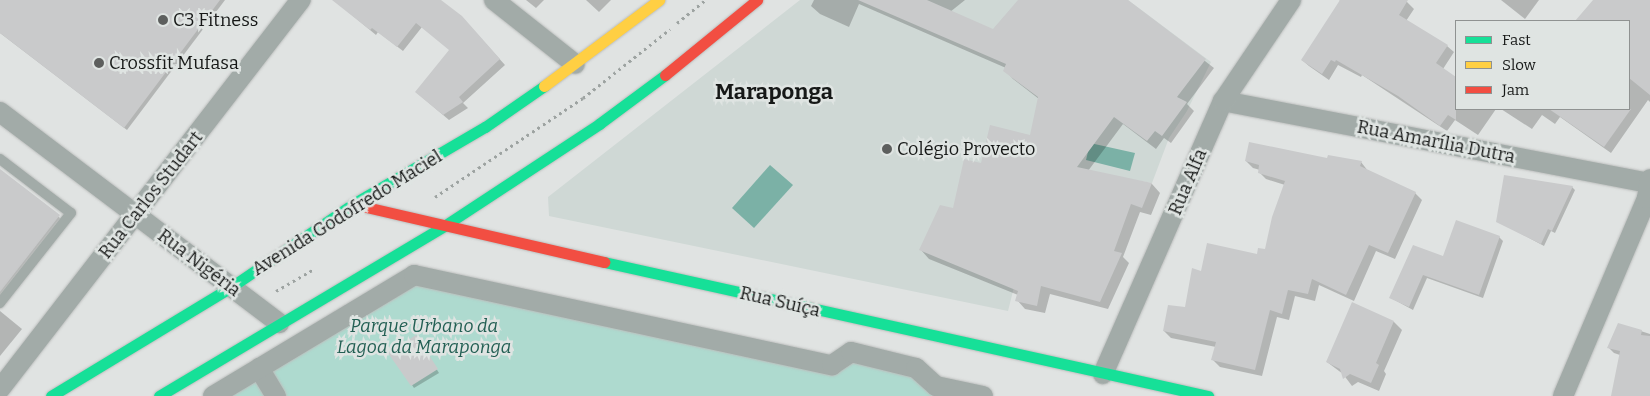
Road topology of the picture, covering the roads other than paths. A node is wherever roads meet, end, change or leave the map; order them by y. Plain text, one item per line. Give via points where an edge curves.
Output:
1 (301, 0) edge
2 (494, 0) edge
3 (659, 0) edge
4 (758, 0) edge
5 (1291, 0) edge
6 (576, 64) junction
7 (1223, 101) junction
8 (0, 112) edge
9 (0, 159) edge
10 (1649, 182) edge
11 (353, 204) junction
12 (134, 215) junction
13 (444, 226) junction
14 (231, 287) junction
15 (0, 303) edge
16 (279, 323) junction
17 (259, 368) junction
18 (1103, 374) junction
19 (0, 389) edge
20 (1171, 392) edge
21 (50, 396) edge
22 (159, 396) edge
23 (213, 396) edge
24 (276, 396) edge
25 (983, 396) edge
26 (1208, 396) edge
27 (1563, 396) edge

1 - 12 street, Rua Carlos Studart
2 - 6 street
3 - 6 main road, Avenida Godofredo Maciel
4 - 13 main road via 599,124
5 - 7 street, Rua Alfa
6 - 11 main road, Avenida Godofredo Maciel via 485,126
7 - 10 street, Rua Amarília Dutra
7 - 18 street, Rua Alfa
8 - 12 street, Rua Nigéria
9 - 15 lane via 71,213
10 - 27 street via 1647,198
11 - 13 main road, Rua Suíça
11 - 14 main road, Avenida Godofredo Maciel
12 - 14 street, Rua Nigéria
12 - 19 street, Rua Carlos Studart
13 - 16 main road
13 - 18 main road, Rua Suíça
14 - 16 street, Rua Nigéria
14 - 21 main road, Avenida Godofredo Maciel
16 - 22 main road
17 - 23 street
17 - 24 street
17 - 25 street via 414,275 832,365 851,352 916,368 936,386
18 - 20 main road, Rua Suíça
20 - 26 main road, Rua Suíça

